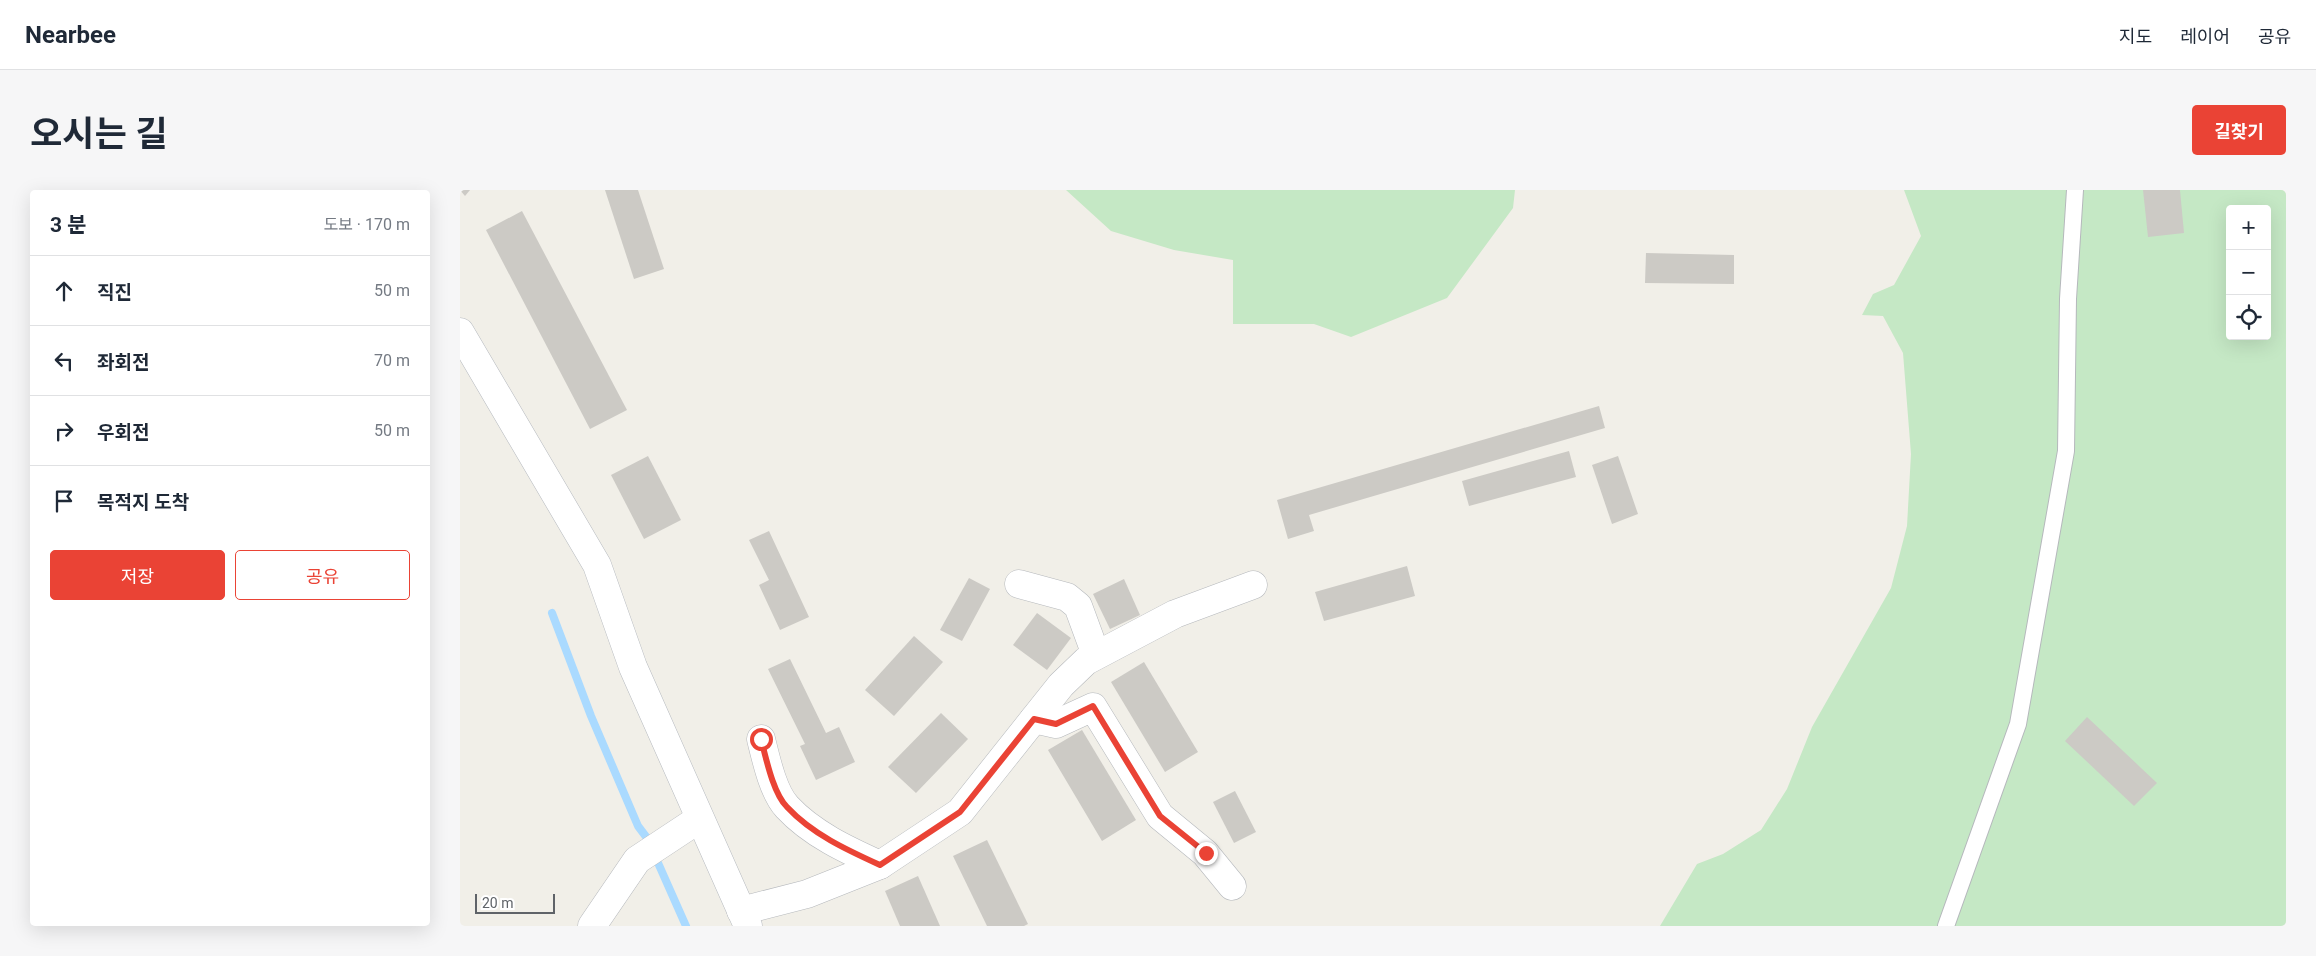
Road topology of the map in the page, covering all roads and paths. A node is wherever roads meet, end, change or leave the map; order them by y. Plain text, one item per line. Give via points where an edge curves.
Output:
1 (2075, 190) edge
2 (460, 332) edge
3 (1019, 584) dead end
4 (1254, 586) dead end
5 (1096, 656) junction
6 (1034, 719) junction
7 (761, 739) dead end
8 (699, 819) junction
9 (880, 865) junction
10 (1232, 886) dead end
11 (744, 918) edge
12 (592, 926) edge
13 (1946, 926) edge

1 - 13 lane via 2068,299 2066,451 2018,724
2 - 8 street via 597,565 633,667
3 - 5 street via 1067,597 1078,606
4 - 5 street via 1175,614
5 - 6 street via 1086,661 1061,685
6 - 9 street via 960,812
6 - 10 street via 1056,724 1093,706 1160,816 1206,853
7 - 9 street via 769,772 786,806 830,842
8 - 11 street
8 - 12 street via 637,860
9 - 11 street

